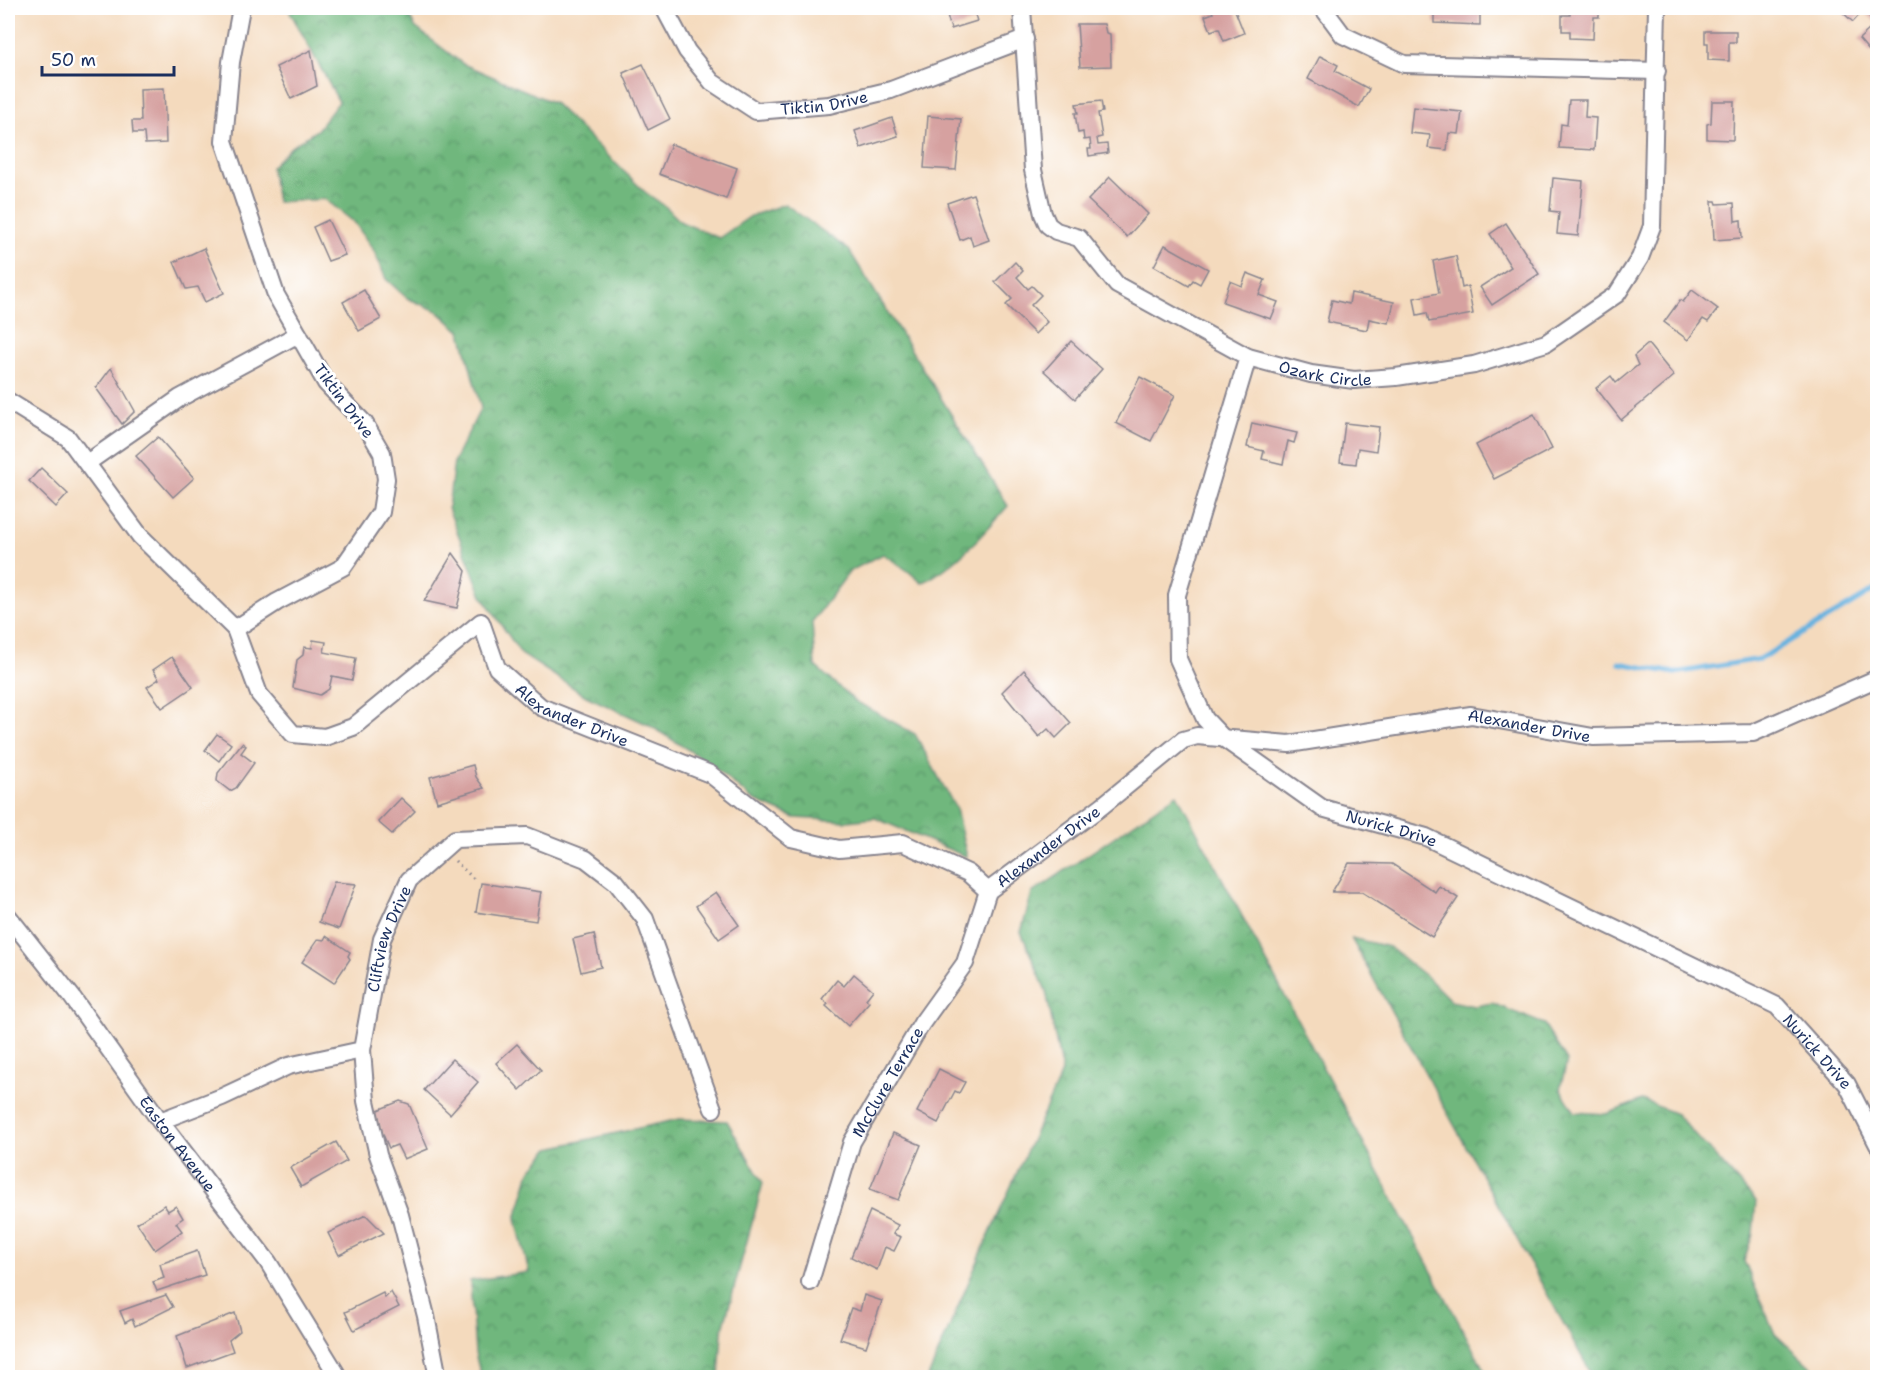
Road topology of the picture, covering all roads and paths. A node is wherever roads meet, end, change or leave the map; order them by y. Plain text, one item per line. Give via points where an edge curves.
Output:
1 (241, 8) edge
2 (664, 8) edge
3 (1022, 8) edge
4 (1323, 8) edge
5 (1657, 8) edge
6 (1025, 39) junction
7 (1657, 70) junction
8 (300, 335) junction
9 (1248, 357) junction
10 (8, 401) edge
11 (87, 463) junction
12 (235, 629) junction
13 (1878, 678) edge
14 (1223, 738) junction
15 (443, 849) junction
16 (474, 879) dead end
17 (988, 891) junction
18 (8, 916) edge
19 (362, 1050) junction
20 (713, 1108) dead end
21 (160, 1121) junction
22 (1878, 1145) edge
23 (810, 1282) dead end
24 (339, 1377) edge
25 (438, 1377) edge

1 - 8 street, Tiktin Drive via 231,62 224,141 276,295
2 - 6 street, Tiktin Drive via 687,51 711,82 756,111 829,105 891,90
3 - 6 street, Ozark Circle
4 - 7 street via 1343,35 1404,64
5 - 7 street, Ozark Circle
6 - 9 street, Ozark Circle via 1033,170 1048,225 1079,238 1117,285
7 - 9 street, Ozark Circle via 1652,226 1640,258 1617,294 1546,343 1474,365 1354,380 1311,374
8 - 11 street via 180,398
8 - 12 street, Tiktin Drive via 326,383 366,424 382,453 386,479 381,512 343,567
9 - 14 street, Nurick Drive via 1177,595 1178,659 1205,720
10 - 11 street via 68,438
11 - 12 street via 140,536
12 - 17 street, Alexander Drive via 259,694 293,734 325,737 353,727 481,622 497,668 541,707 710,774 791,838 839,849 903,843 968,873
13 - 14 street, Alexander Drive via 1753,734 1593,738 1471,715 1289,744
14 - 17 street, Alexander Drive via 1197,736 1183,740
14 - 22 street, Nurick Drive via 1322,808 1426,837 1777,1006 1847,1084
15 - 16 path
15 - 19 street, Cliftview Drive via 409,880 382,939
15 - 20 street, Cliftview Drive via 455,839 527,836 586,859 616,882 645,919
17 - 23 street, McClure Terrace via 965,963 922,1023 852,1142
18 - 21 street, Easton Avenue via 72,997
19 - 21 street via 288,1066
19 - 25 street, Cliftview Drive via 366,1101 378,1155 400,1215
21 - 24 street, Easton Avenue via 268,1262

